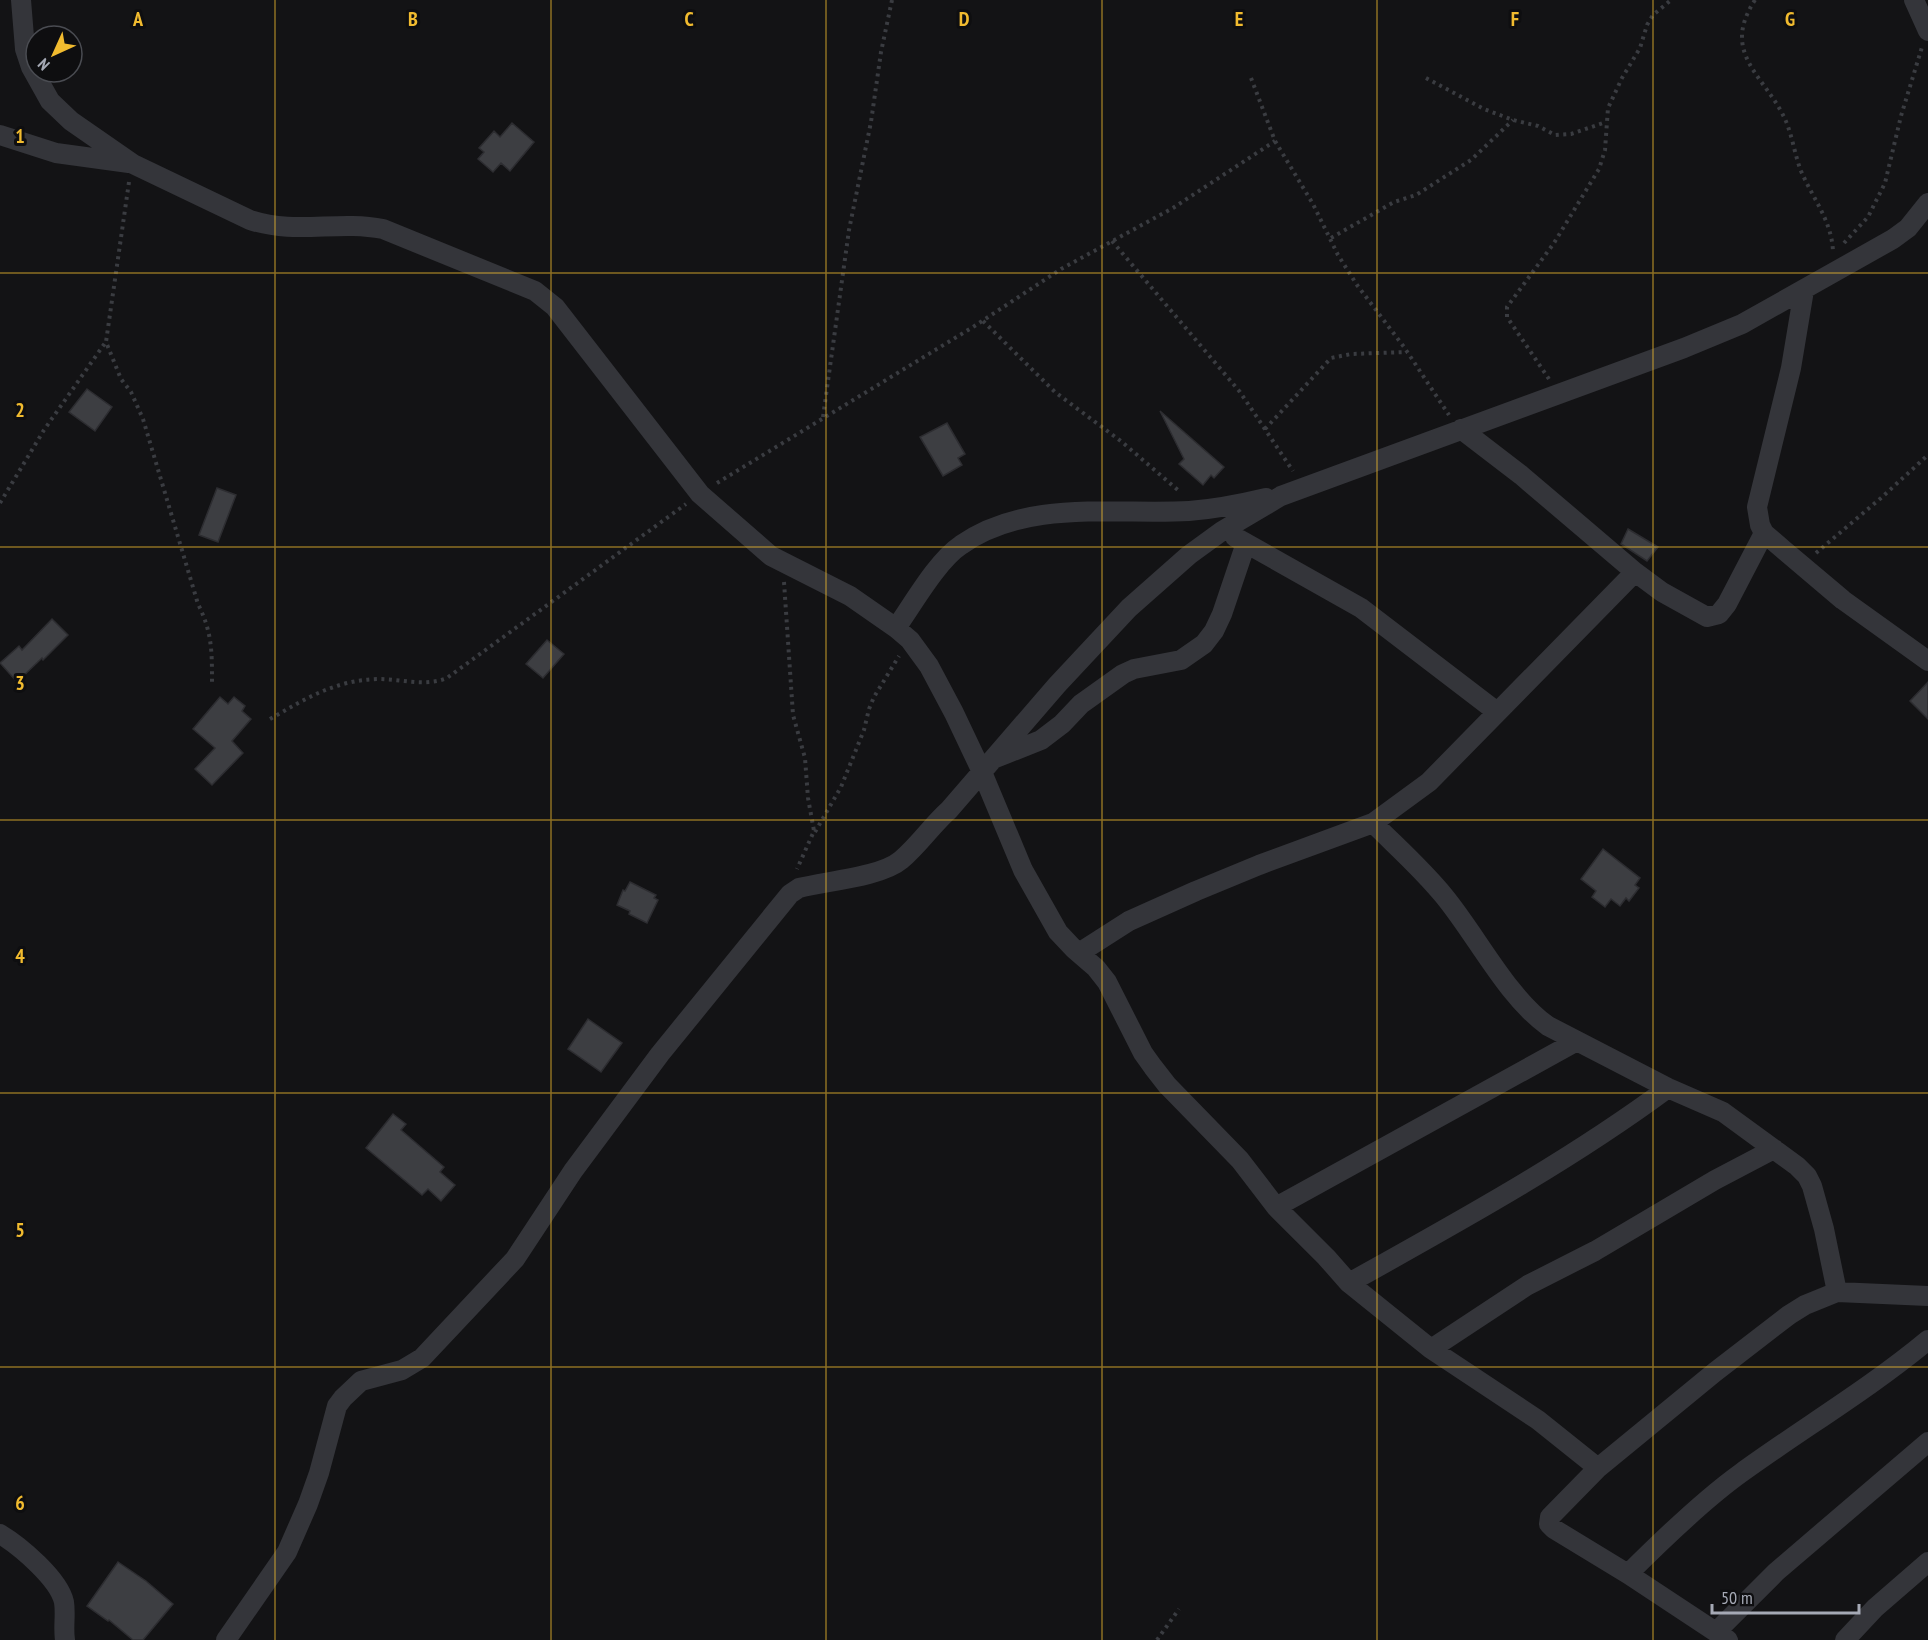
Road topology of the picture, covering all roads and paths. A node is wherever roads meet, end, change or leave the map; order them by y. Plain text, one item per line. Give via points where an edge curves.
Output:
1 (21, 0) edge
2 (892, 0) edge
3 (1671, 0) edge
4 (1755, 0) edge
5 (1914, 0) edge
6 (1928, 31) edge
7 (1251, 78) dead end
8 (1426, 78) dead end
9 (1513, 120) junction
10 (1606, 122) junction
11 (0, 135) edge
12 (1275, 141) junction
13 (133, 164) junction
14 (1928, 203) edge
15 (1331, 238) junction
16 (1112, 241) junction
17 (1804, 290) junction
18 (983, 321) junction
19 (106, 342) junction
20 (1407, 352) junction
21 (1559, 394) junction
22 (823, 418) junction
23 (1265, 429) junction
24 (1461, 429) junction
25 (1928, 455) edge
26 (1305, 489) junction
27 (700, 494) junction
28 (1281, 496) junction
29 (0, 503) edge
30 (1200, 509) junction
31 (1222, 531) junction
32 (1764, 533) junction
33 (1246, 543) junction
34 (783, 562) junction
35 (1802, 565) junction
36 (1635, 572) junction
37 (903, 634) junction
38 (1928, 661) edge
39 (212, 682) dead end
40 (1497, 712) junction
41 (270, 718) dead end
42 (986, 766) junction
43 (1373, 823) junction
44 (812, 838) junction
45 (794, 874) dead end
46 (1079, 953) junction
47 (1577, 1041) junction
48 (1668, 1088) junction
49 (1774, 1149) junction
50 (1276, 1207) junction
51 (1349, 1283) junction
52 (1837, 1292) junction
53 (1928, 1296) edge
54 (1928, 1340) edge
55 (1431, 1349) junction
56 (1928, 1442) edge
57 (1598, 1468) junction
58 (0, 1534) edge
59 (1928, 1562) edge
60 (1628, 1574) junction
61 (1179, 1609) dead end
62 (61, 1636) edge
63 (1722, 1636) edge
64 (226, 1640) edge
65 (1157, 1640) edge
66 (1845, 1640) edge

1 - 13 street via 25,49 50,101 71,121
2 - 22 path via 849,230
3 - 10 path via 1647,25 1640,48 1608,108
4 - 6 path via 1744,24 1744,53 1788,125 1800,168 1832,236 1833,255 1868,216 1885,183
5 - 6 street
7 - 12 path
8 - 9 path
9 - 10 path via 1560,135
9 - 15 path via 1471,160 1416,195 1394,202
10 - 21 path via 1605,150 1599,169 1554,243 1507,308 1519,336
11 - 13 street via 56,153
12 - 15 path
12 - 16 path via 1173,208
13 - 19 path
13 - 27 street via 267,226 383,229 535,291 564,318
14 - 17 street via 1908,228 1893,239
15 - 20 path via 1357,285
16 - 18 path via 1061,269
16 - 23 path via 1240,392
17 - 21 street via 1742,324
17 - 32 street via 1791,368 1757,507
18 - 22 path
18 - 30 path via 1055,392 1122,442
19 - 29 path via 44,430
19 - 39 path via 143,419 198,604 207,621 212,645
20 - 23 path via 1331,358
20 - 24 path
21 - 24 street
22 - 27 path
23 - 26 path
24 - 26 street
24 - 36 street
25 - 35 path
26 - 28 street
27 - 34 street via 760,548
27 - 41 path via 447,678 435,682 377,679 340,684
28 - 30 street
28 - 31 street
30 - 37 street via 1033,517 986,531 948,556
31 - 33 street
31 - 42 street via 1129,608
32 - 35 street
32 - 36 street via 1719,614 1707,617
33 - 40 street via 1361,608
33 - 42 street via 1222,614 1204,644 1181,660 1123,674 1041,740
34 - 37 street via 850,596
34 - 44 path via 794,715 805,759
35 - 38 street
36 - 40 street
37 - 42 street via 930,666
37 - 44 path via 869,709 841,787
40 - 43 street via 1429,782
42 - 46 street via 1023,870 1058,932
42 - 64 street via 895,864 799,888 790,894 660,1054 514,1259 422,1359 402,1370 361,1382 343,1398 337,1406 308,1504 287,1552
43 - 46 street via 1196,891 1129,921
43 - 47 street via 1444,895 1525,1005 1548,1026
44 - 45 path
46 - 50 street via 1107,982 1153,1067 1240,1160
47 - 48 street
47 - 50 street
48 - 49 street via 1722,1112
48 - 51 street via 1587,1145
49 - 52 street via 1797,1166 1812,1186
49 - 55 street via 1528,1285
50 - 51 street
51 - 55 street
52 - 53 street
52 - 57 street via 1789,1315
54 - 60 street via 1739,1474
55 - 57 street via 1538,1420
56 - 63 street via 1776,1572
57 - 60 street via 1550,1516 1549,1524
58 - 62 street via 41,1567 59,1591 65,1611
59 - 66 street
60 - 63 street
61 - 65 path

